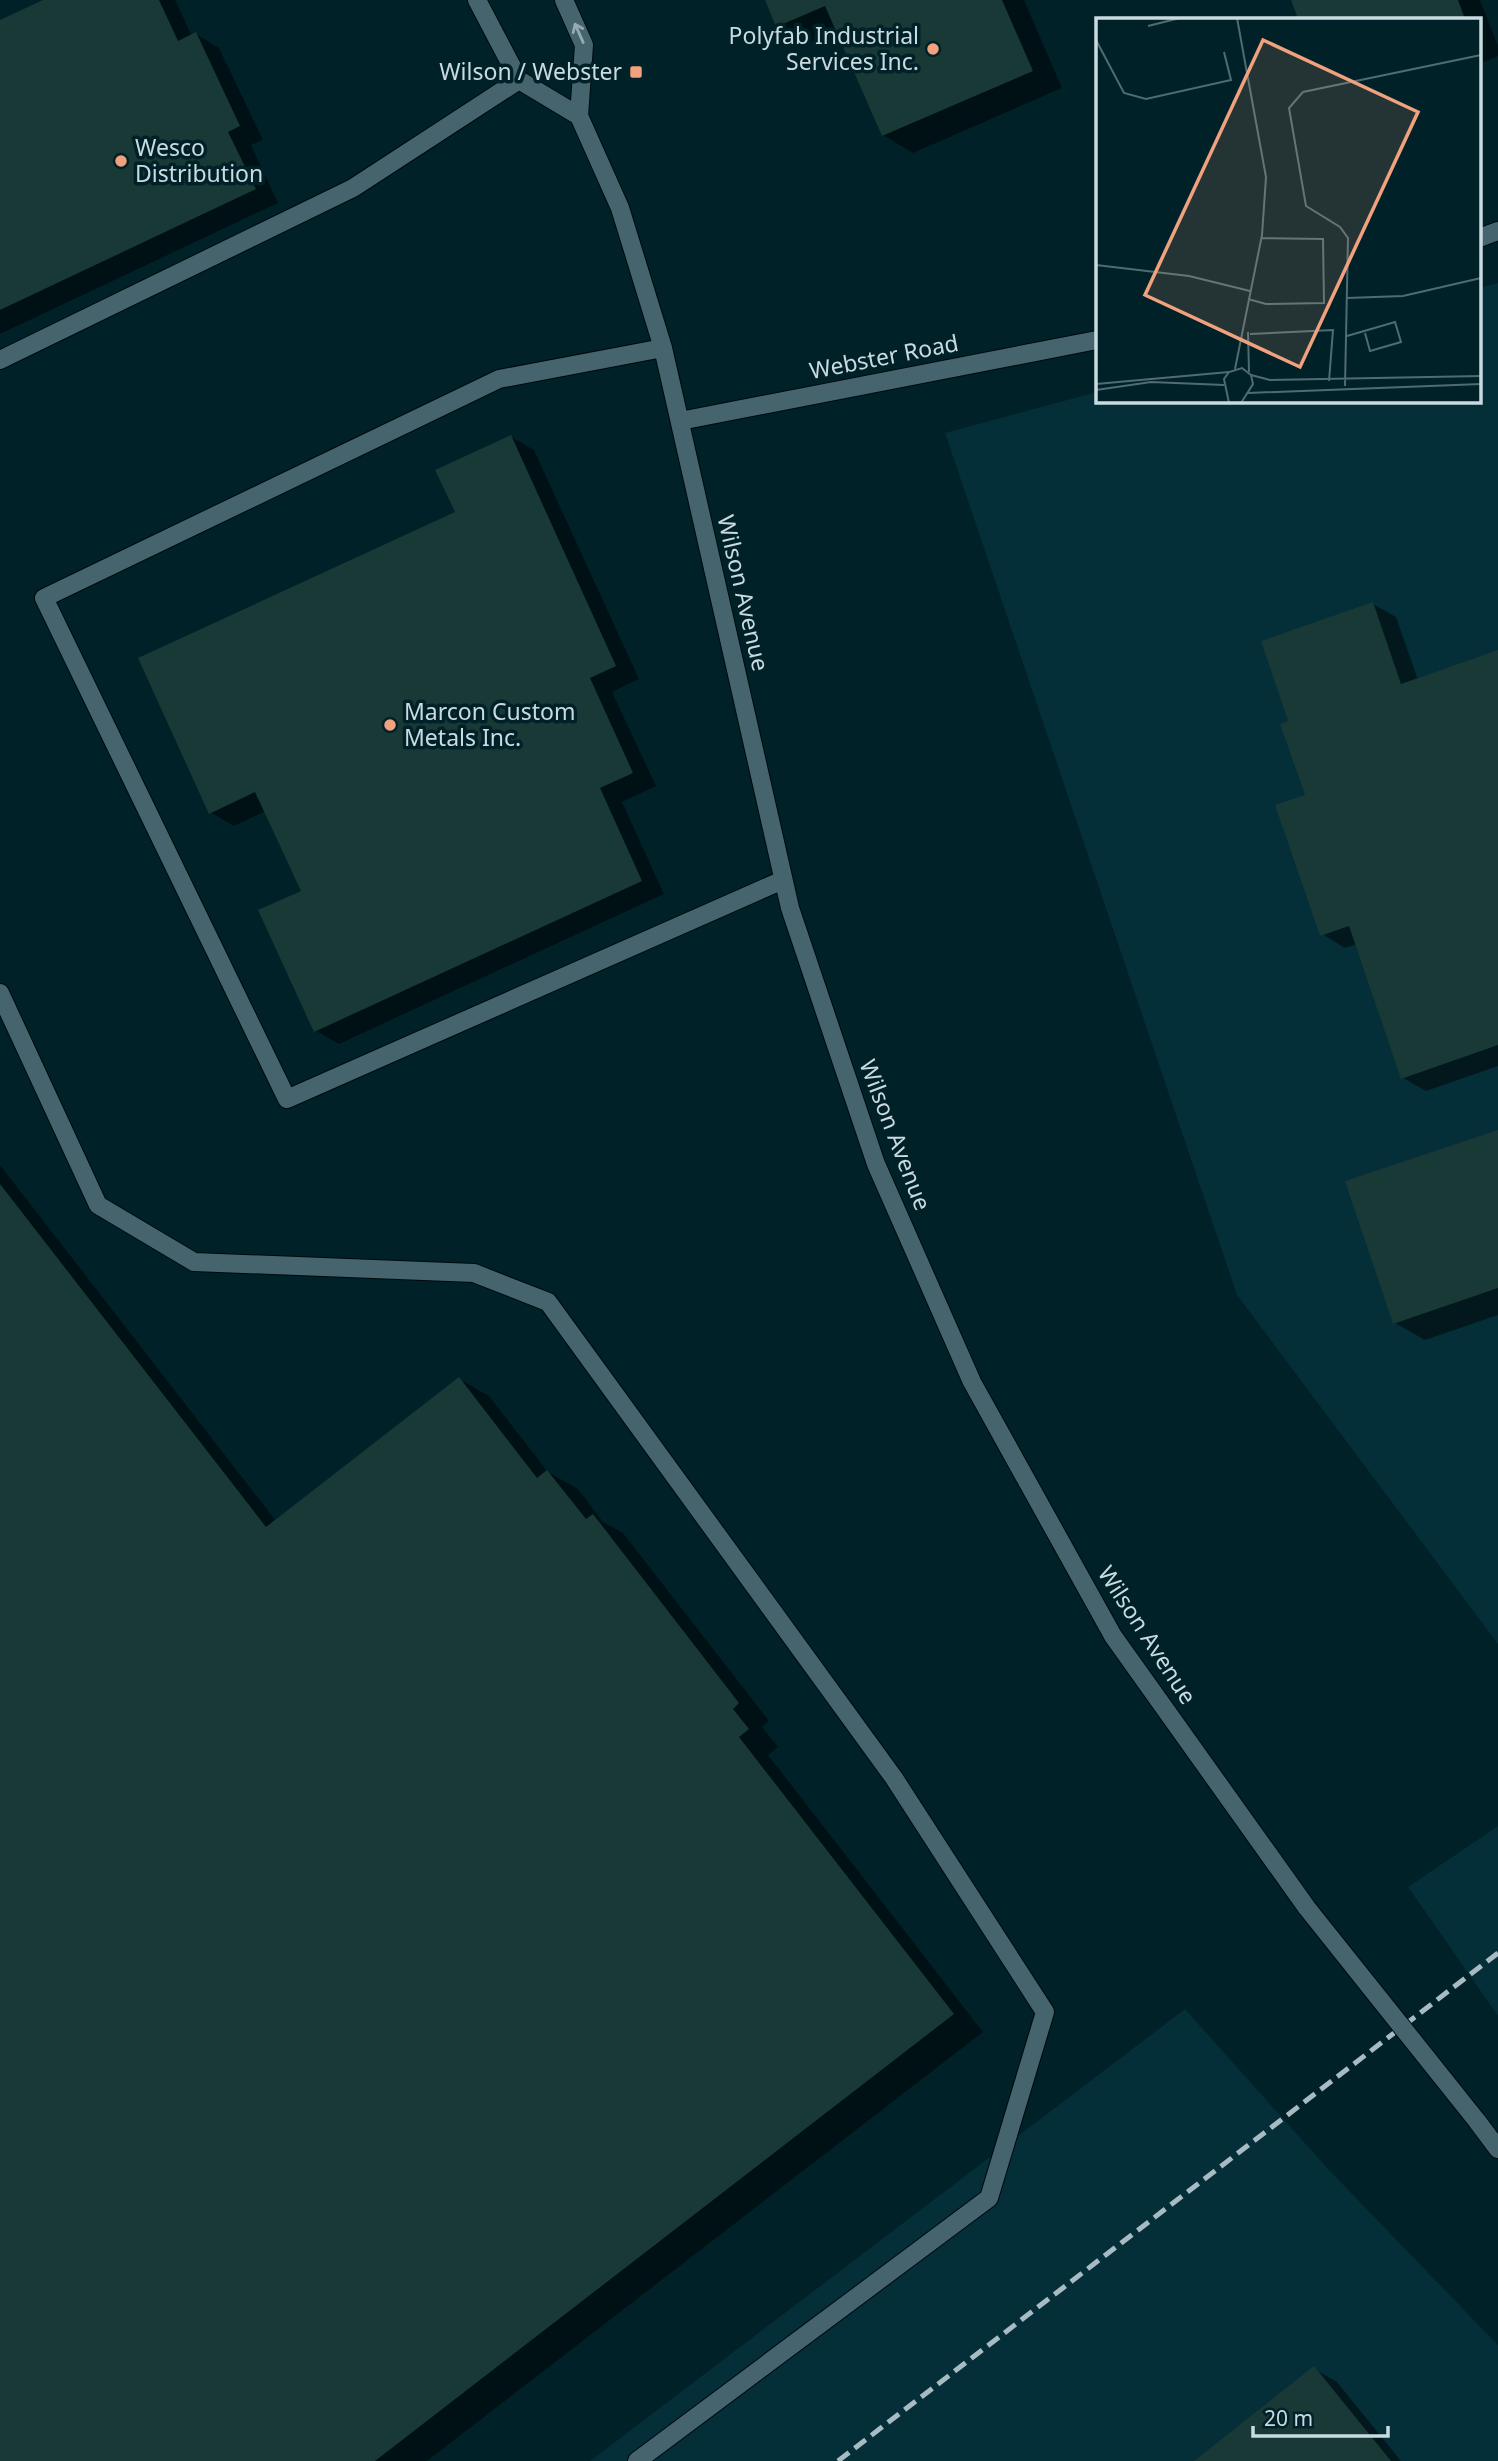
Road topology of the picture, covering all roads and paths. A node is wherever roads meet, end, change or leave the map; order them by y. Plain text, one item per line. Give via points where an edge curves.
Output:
1 (477, 0) edge
2 (564, 0) edge
3 (519, 80) junction
4 (579, 116) junction
5 (1498, 231) edge
6 (1480, 238) edge
7 (1096, 340) edge
8 (663, 348) junction
9 (0, 360) edge
10 (680, 421) junction
11 (783, 880) junction
12 (0, 993) edge
13 (1498, 2150) edge
14 (637, 2461) edge

1 - 3 street
4 -> 2 street, Wilson Avenue via 584,45
3 - 4 street
3 - 9 street via 353,188
4 - 8 street, Wilson Avenue via 620,208
5 - 6 street
7 - 10 street, Webster Road
8 - 10 street, Wilson Avenue
8 - 11 street via 499,379 44,598 287,1100
10 - 11 street, Wilson Avenue
11 - 13 street, Wilson Avenue, bridge via 876,1164 972,1382 1113,1636 1307,1908
12 - 14 street via 98,1205 194,1262 474,1273 548,1303 894,1778 1045,2012 989,2198

